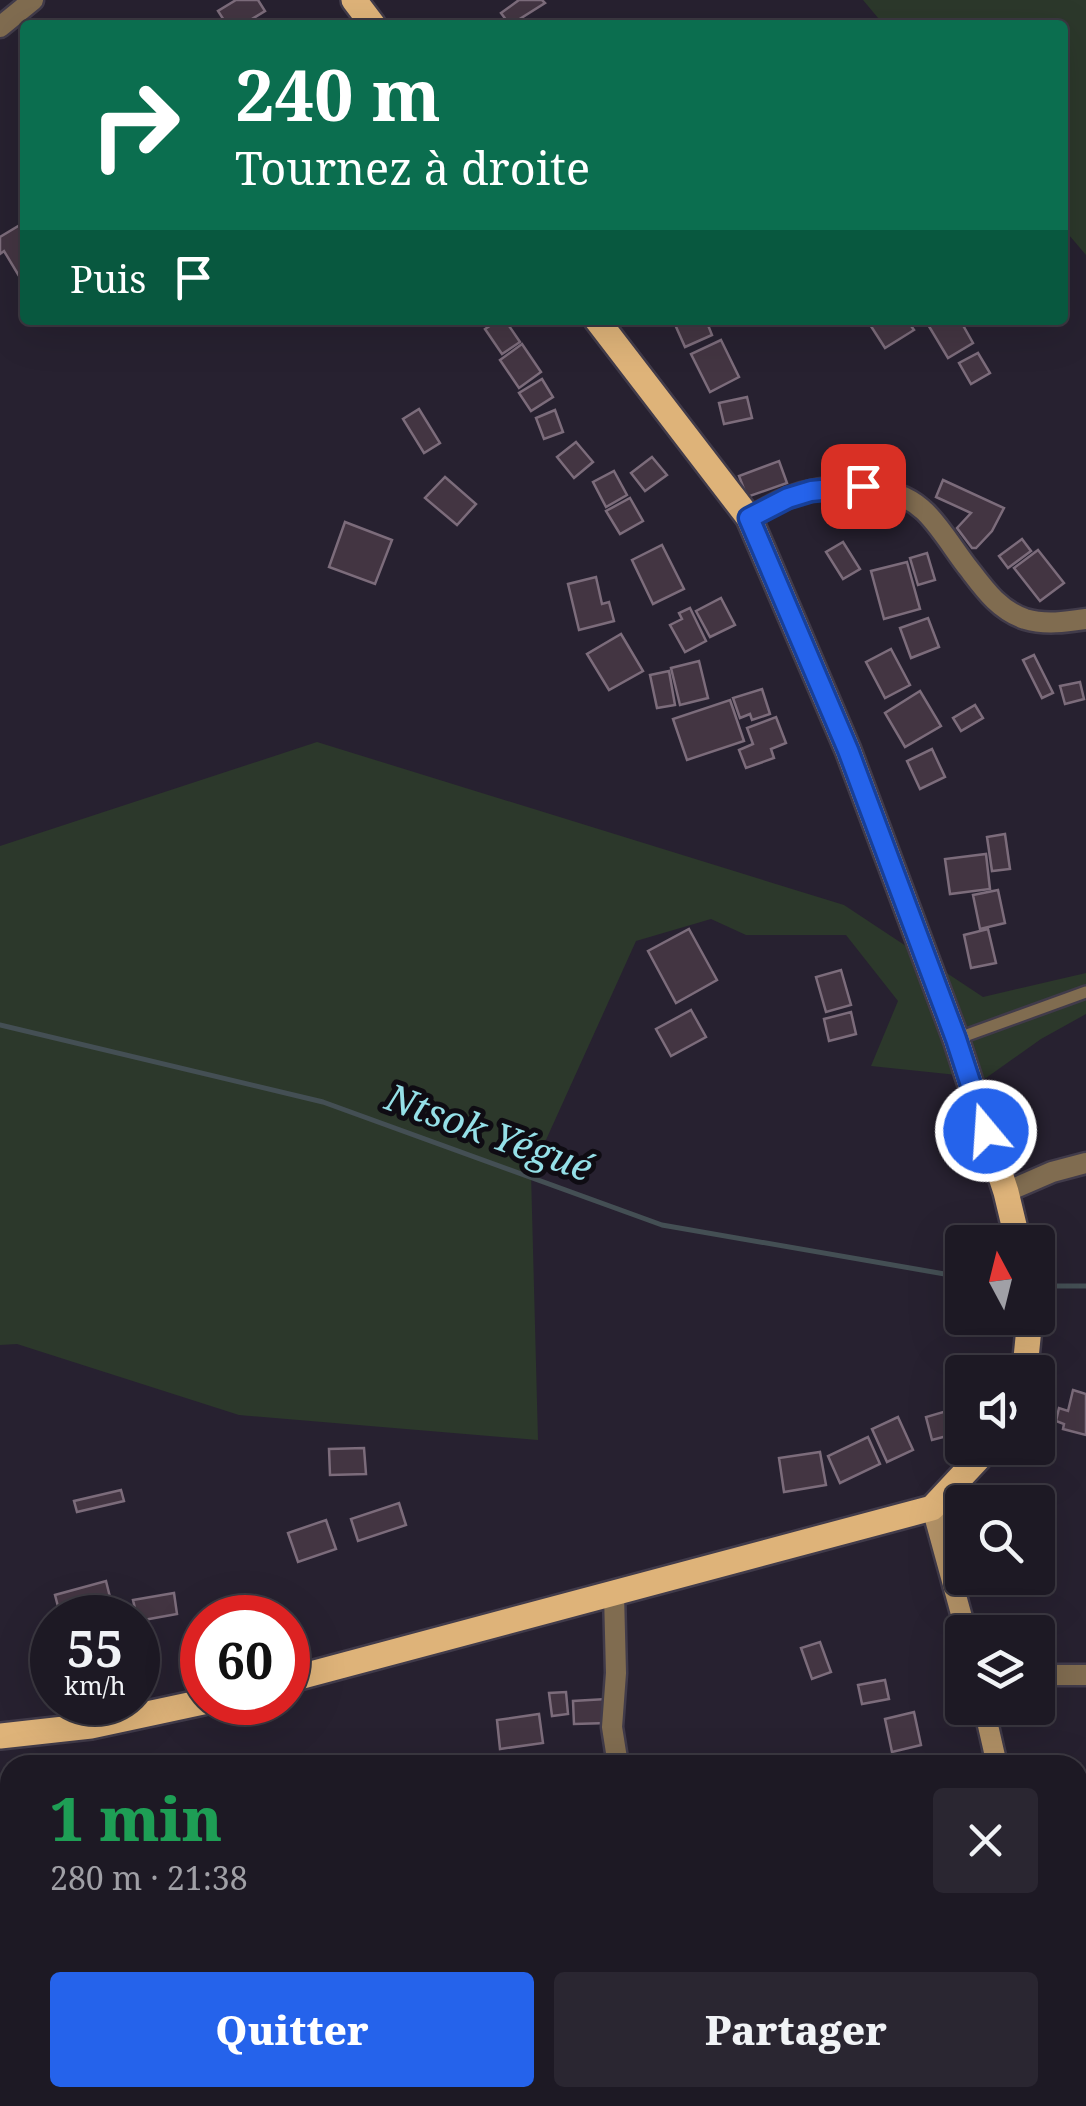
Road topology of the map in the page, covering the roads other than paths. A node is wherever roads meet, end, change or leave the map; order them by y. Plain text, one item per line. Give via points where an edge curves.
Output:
1 (34, 0) edge
2 (354, 0) edge
3 (369, 20) edge
4 (0, 27) edge
5 (601, 325) edge
6 (749, 518) junction
7 (1086, 619) edge
8 (1086, 992) edge
9 (956, 1039) junction
10 (1086, 1163) edge
11 (1006, 1192) junction
12 (1014, 1225) edge
13 (972, 1465) edge
14 (932, 1508) junction
15 (614, 1594) junction
16 (961, 1615) edge
17 (310, 1674) edge
18 (1055, 1675) edge
19 (1086, 1675) edge
20 (180, 1707) edge
21 (988, 1725) edge
22 (0, 1736) edge
23 (616, 1755) edge
24 (995, 1755) edge

1 - 4 street
2 - 3 main road
5 - 6 main road
6 - 7 street via 811,491 882,490 922,508 1001,608 1040,622
6 - 9 main road via 848,750
8 - 9 lane
9 - 11 main road
10 - 11 street
11 - 12 main road
13 - 14 main road
14 - 15 main road
14 - 16 street
15 - 17 main road
15 - 23 street
18 - 19 street
20 - 22 main road
21 - 24 street

